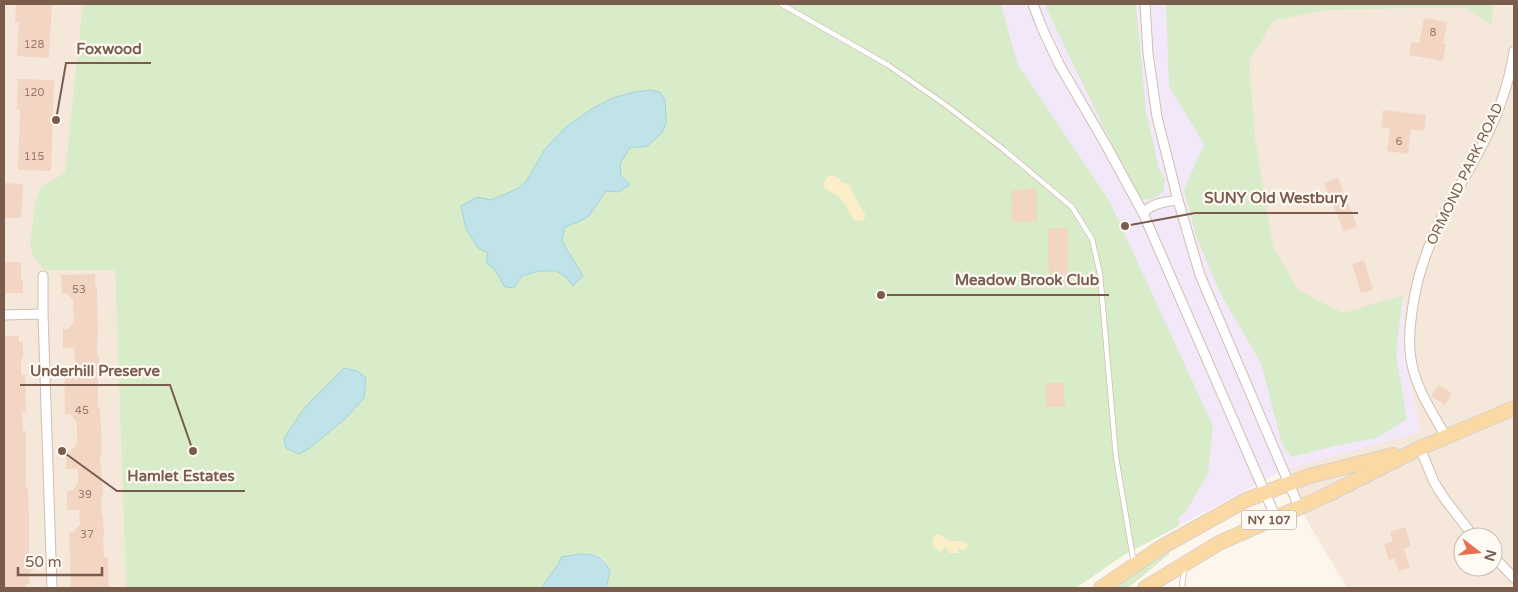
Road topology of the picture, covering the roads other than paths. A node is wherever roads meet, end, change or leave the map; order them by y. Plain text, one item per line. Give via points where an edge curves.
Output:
1 (781, 4) edge
2 (1034, 4) edge
3 (1145, 4) edge
4 (1514, 51) edge
5 (1178, 200) junction
6 (1143, 213) junction
7 (43, 276) dead end
8 (43, 314) junction
9 (4, 315) edge
10 (1514, 408) edge
11 (1446, 437) junction
12 (1420, 448) junction
13 (1288, 484) junction
14 (1264, 493) junction
15 (1299, 507) junction
16 (1276, 518) junction
17 (1466, 527) edge
18 (1185, 563) junction
19 (1134, 565) junction
20 (1503, 566) edge
21 (1514, 578) edge
22 (52, 588) edge
23 (1101, 588) edge
24 (1145, 588) edge
25 (1183, 588) edge

1 - 19 lane via 888,65 947,106 1072,207 1092,239 1100,274 1116,457
2 - 6 street via 1059,64
3 - 5 street via 1157,117
4 - 11 street, ORMOND PARK ROAD via 1499,108 1436,230 1420,270 1413,300 1409,332 1412,367
5 - 6 street via 1159,202
5 - 13 street via 1200,275
6 - 14 street
7 - 8 street
8 - 9 street
8 - 22 street
10 - 11 main road, NY 107
11 - 12 main road, NY 107
12 - 13 main road, NY 107
12 - 15 main road, NY 107
12 - 17 street via 1434,482
13 - 14 main road, NY 107
13 - 15 street
14 - 16 street
14 - 19 main road, NY 107 via 1246,500
15 - 16 main road, NY 107
16 - 18 main road, NY 107 via 1219,543
18 - 24 main road, NY 107
18 - 25 lane
19 - 23 main road, NY 107
20 - 21 street

